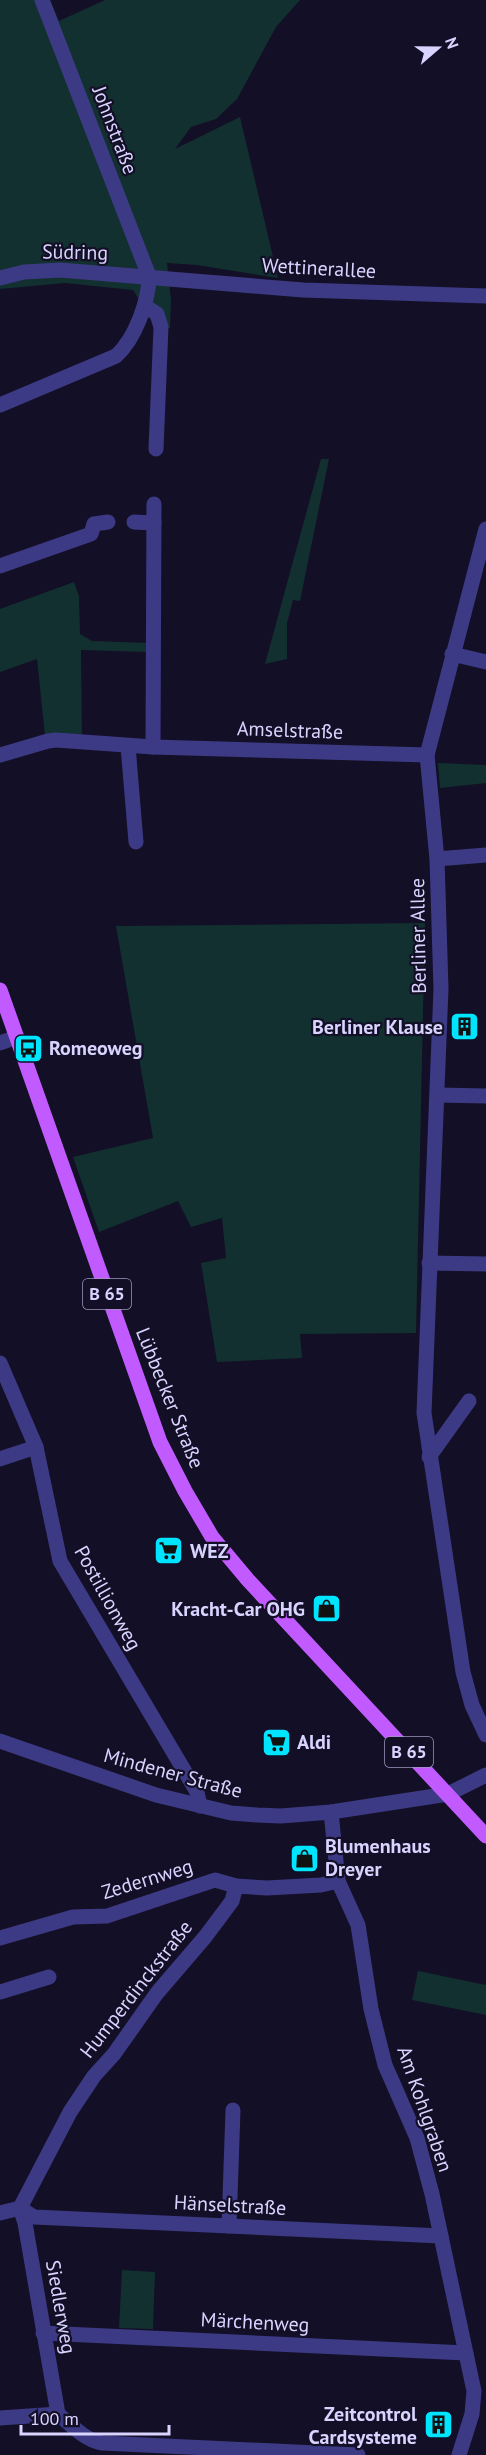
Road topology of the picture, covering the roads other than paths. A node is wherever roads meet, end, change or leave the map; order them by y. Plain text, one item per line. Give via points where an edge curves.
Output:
1 (42, 0) edge
2 (149, 276) junction
3 (0, 278) edge
4 (486, 296) edge
5 (145, 306) junction
6 (0, 405) edge
7 (156, 449) dead end
8 (154, 504) dead end
9 (108, 522) dead end
10 (134, 522) dead end
11 (154, 523) junction
12 (486, 529) edge
13 (0, 566) edge
14 (453, 654) junction
15 (486, 662) edge
16 (128, 746) junction
17 (153, 747) junction
18 (0, 755) edge
19 (426, 755) junction
20 (136, 842) dead end
21 (486, 855) edge
22 (437, 859) junction
23 (0, 990) edge
24 (16, 1037) junction
25 (0, 1043) edge
26 (438, 1095) junction
27 (486, 1096) edge
28 (429, 1263) junction
29 (486, 1264) edge
30 (0, 1363) edge
31 (469, 1401) dead end
32 (36, 1447) junction
33 (429, 1457) junction
34 (0, 1459) edge
35 (486, 1735) edge
36 (0, 1741) edge
37 (486, 1775) edge
38 (447, 1794) junction
39 (200, 1806) junction
40 (330, 1812) junction
41 (486, 1836) edge
42 (338, 1881) junction
43 (236, 1886) junction
44 (0, 1938) edge
45 (49, 1977) dead end
46 (0, 1992) edge
47 (233, 2110) dead end
48 (20, 2208) junction
49 (0, 2213) edge
50 (229, 2226) junction
51 (441, 2236) junction
52 (43, 2332) junction
53 (466, 2353) junction
54 (58, 2414) junction
55 (0, 2418) edge
56 (358, 2455) edge
57 (459, 2455) edge

1 - 2 street, Johnstraße
2 - 3 street, Südring via 60,270
2 - 4 street, Wettinerallee via 303,290
2 - 5 street
5 - 6 street via 128,342 116,356
5 - 7 street via 157,314 160,327
8 - 11 street
9 - 13 street via 98,522 85,537
10 - 11 street
11 - 17 street
12 - 14 street, Berliner Allee
14 - 15 street
14 - 19 street, Berliner Allee
16 - 17 street, Amselstraße
16 - 18 street, Amselstraße via 48,741
16 - 20 street
17 - 19 street, Amselstraße
19 - 22 street, Berliner Allee
21 - 22 street
22 - 26 street, Berliner Allee via 441,989
23 - 24 main road, Lübbecker Straße / B 65
24 - 25 street
24 - 38 main road, Lübbecker Straße / B 65 via 156,1431 185,1491 212,1537 248,1580
26 - 27 street
26 - 28 street, Berliner Allee
28 - 29 street
28 - 33 street, Berliner Allee via 424,1413
30 - 32 street, Postillionweg
31 - 33 street
32 - 34 street
32 - 39 street, Postillionweg via 60,1561 197,1792
33 - 35 street, Berliner Allee via 463,1672
36 - 39 street, Mindener Straße via 102,1778
37 - 38 street, Mindener Straße
38 - 40 street, Mindener Straße
38 - 41 main road, Lübbecker Straße / B 65
39 - 40 street, Mindener Straße via 257,1815
40 - 42 street, Am Kohlgraben
42 - 43 street via 267,1888
42 - 51 street, Am Kohlgraben via 358,1925 371,2009 386,2065 417,2138
43 - 44 street, Zedernweg via 215,1880 107,1916 73,1917
43 - 48 street, Humperdinckstraße via 232,1901 94,2076 70,2112
45 - 46 street
47 - 50 street
48 - 49 street
48 - 50 street, Hänselstraße via 34,2217
48 - 52 street, Siedlerweg
50 - 51 street, Hänselstraße
51 - 53 street, Am Kohlgraben
52 - 53 street, Märchenweg
52 - 54 street, Siedlerweg
53 - 57 street, Am Kohlgraben via 474,2391 472,2414
54 - 55 street
54 - 56 street via 96,2442

